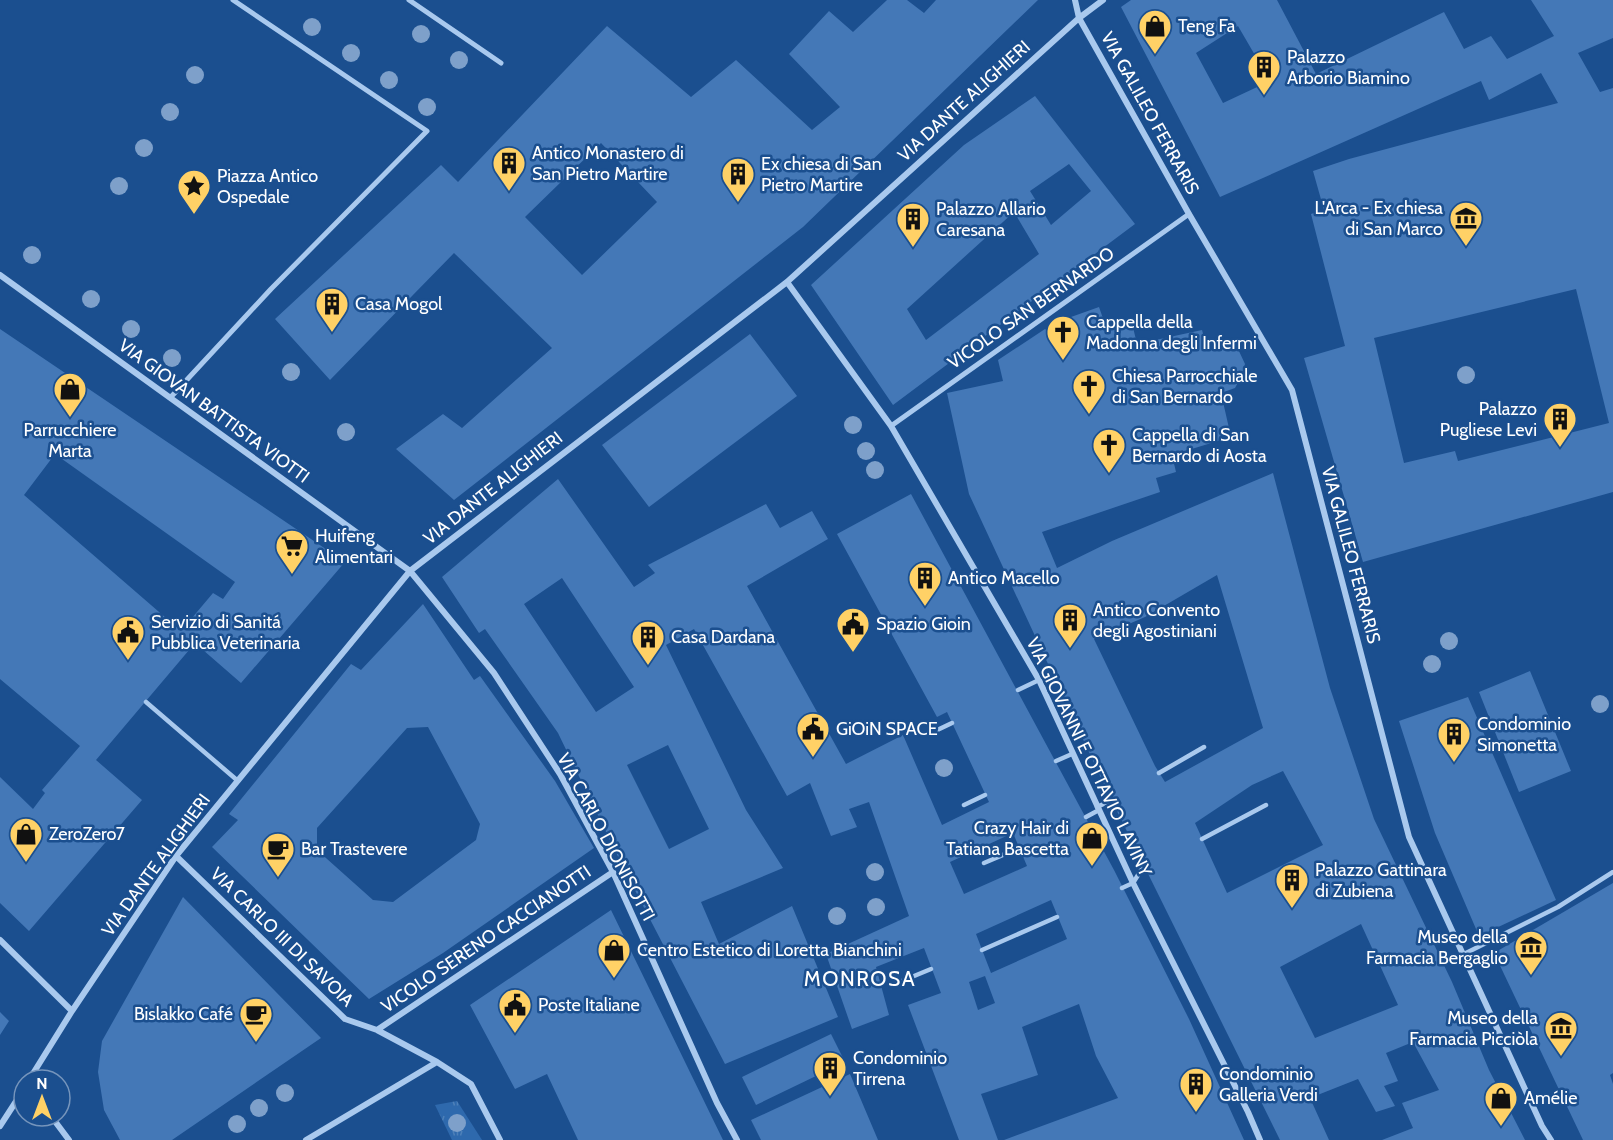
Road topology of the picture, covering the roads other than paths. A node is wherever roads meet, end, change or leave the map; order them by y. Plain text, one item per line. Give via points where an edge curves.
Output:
1 (233, 0) edge
2 (409, 0) edge
3 (1075, 0) edge
4 (1103, 0) edge
5 (1079, 18) junction
6 (501, 63) dead end
7 (1189, 214) junction
8 (0, 275) edge
9 (786, 282) junction
10 (170, 398) junction
11 (891, 426) junction
12 (410, 571) junction
13 (1039, 680) junction
14 (1018, 690) dead end
15 (146, 702) dead end
16 (952, 723) dead end
17 (931, 733) dead end
18 (1204, 747) dead end
19 (1072, 754) junction
20 (1056, 761) dead end
21 (1159, 774) dead end
22 (238, 781) junction
23 (985, 795) dead end
24 (1112, 800) dead end
25 (1266, 804) dead end
26 (964, 805) dead end
27 (1098, 808) junction
28 (1086, 817) dead end
29 (1202, 839) dead end
30 (1019, 848) dead end
31 (177, 856) junction
32 (984, 863) dead end
33 (1145, 864) dead end
34 (612, 872) junction
35 (1613, 872) edge
36 (1132, 884) junction
37 (1122, 888) dead end
38 (1057, 917) dead end
39 (0, 940) edge
40 (982, 950) dead end
41 (1464, 954) junction
42 (931, 969) dead end
43 (902, 981) dead end
44 (72, 1011) junction
45 (377, 1030) junction
46 (437, 1062) junction
47 (37, 1068) edge
48 (12, 1108) edge
49 (0, 1126) edge
50 (306, 1140) edge
51 (500, 1140) edge
52 (737, 1140) edge
53 (1260, 1140) edge
54 (1551, 1140) edge

1 - 10 street via 427,131
2 - 6 street
3 - 5 street, VIA GALILEO FERRARIS
4 - 5 street, VIA DANTE ALIGHIERI
5 - 7 street, VIA GALILEO FERRARIS
5 - 9 street, VIA DANTE ALIGHIERI
7 - 11 street, VICOLO SAN BERNARDO
7 - 41 street, VIA GALILEO FERRARIS via 1292,390 1409,837
8 - 10 street, VIA GIOVAN BATTISTA VIOTTI
9 - 11 street, VIA GIOVANNI E OTTAVIO LAVINY
9 - 12 street, VIA DANTE ALIGHIERI
10 - 12 street, VIA GIOVAN BATTISTA VIOTTI
11 - 13 street, VIA GIOVANNI E OTTAVIO LAVINY
12 - 22 street, VIA DANTE ALIGHIERI
12 - 34 street, VIA CARLO DIONISOTTI via 494,673 560,774
13 - 14 lane
13 - 19 street, VIA GIOVANNI E OTTAVIO LAVINY
15 - 22 lane
16 - 17 lane
18 - 21 lane
19 - 20 lane
19 - 27 street, VIA GIOVANNI E OTTAVIO LAVINY
22 - 31 street, VIA DANTE ALIGHIERI
23 - 26 lane
24 - 27 lane
25 - 29 lane
27 - 28 lane
27 - 36 street, VIA GIOVANNI E OTTAVIO LAVINY
30 - 32 lane
31 - 44 street, VIA DANTE ALIGHIERI
31 - 45 street, VIA CARLO III DI SAVOIA via 345,1019
33 - 36 lane
34 - 45 street, VICOLO SERENO CACCIANOTTI
34 - 52 street, VIA CARLO DIONISOTTI
35 - 41 lane via 1558,907
36 - 37 lane
36 - 53 street, VIA GIOVANNI E OTTAVIO LAVINY
38 - 40 lane
39 - 44 street
41 - 54 street, VIA GALILEO FERRARIS
42 - 43 lane
44 - 47 street, VIA DANTE ALIGHIERI
45 - 46 street, VIA CARLO III DI SAVOIA
46 - 50 street
46 - 51 street, VIA CARLO III DI SAVOIA via 471,1084
48 - 49 street

